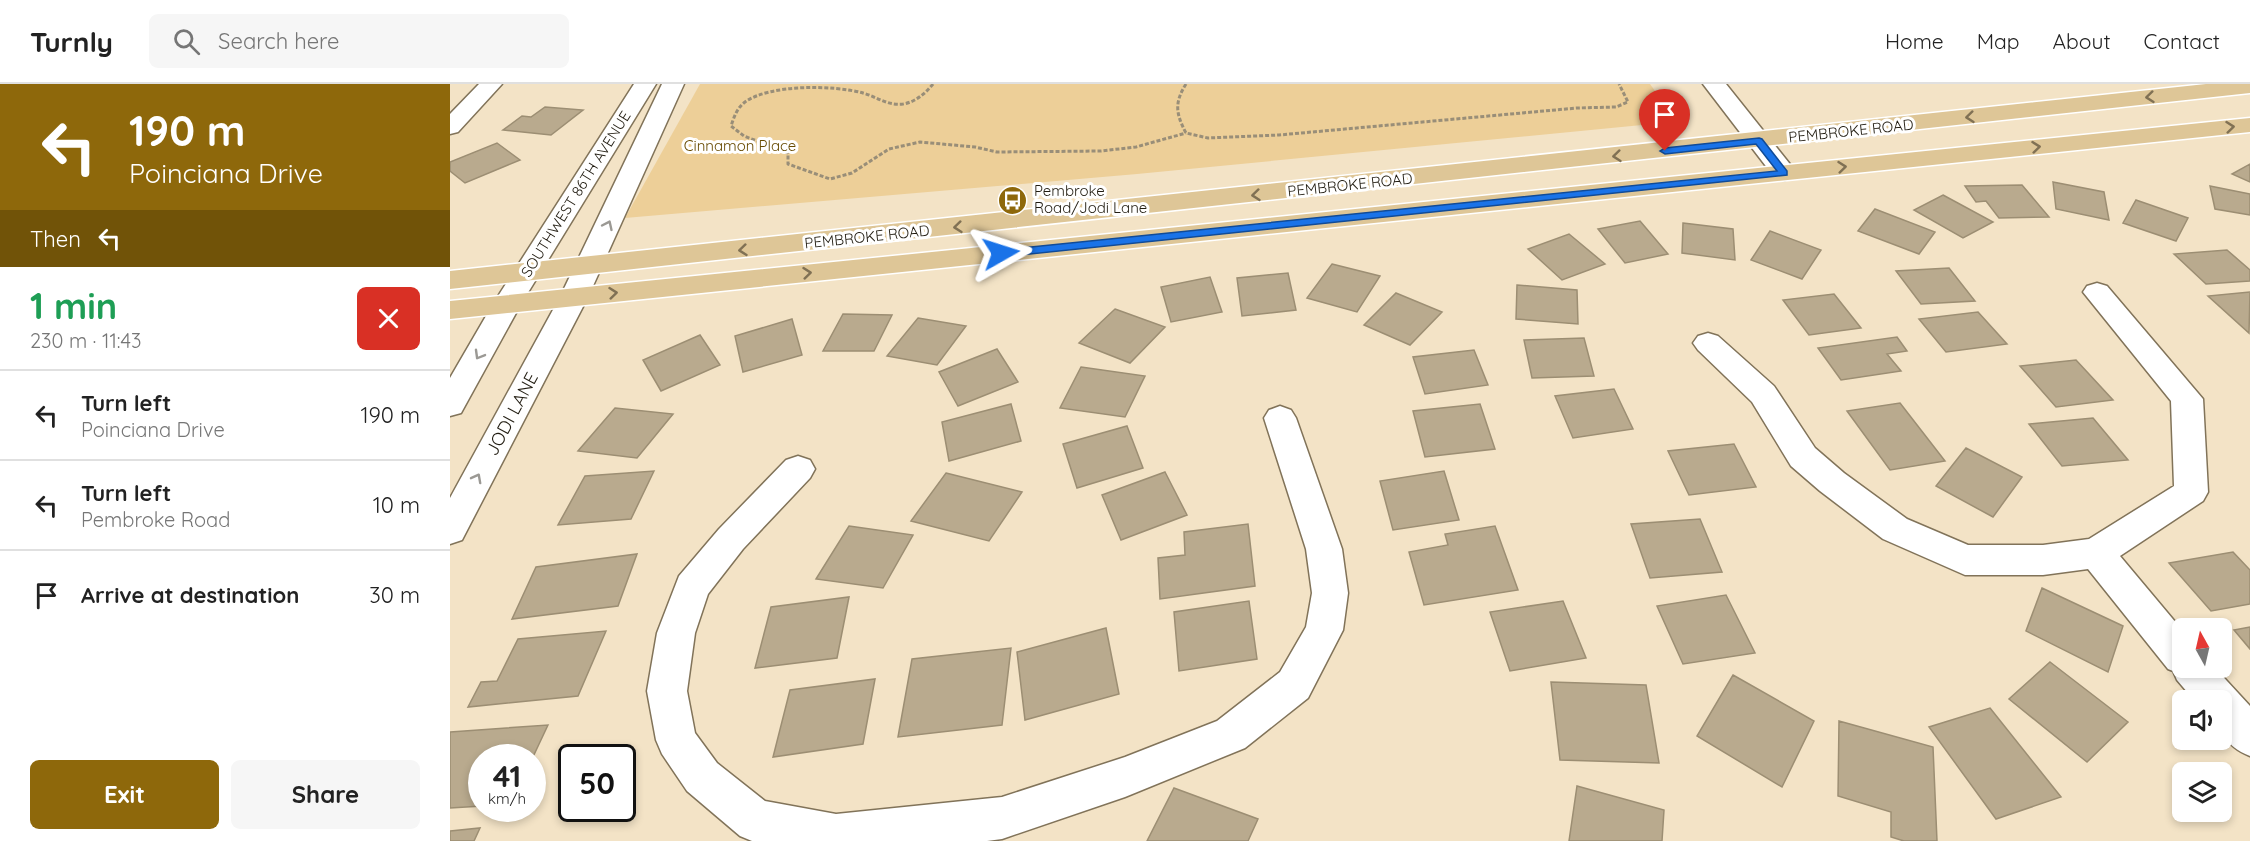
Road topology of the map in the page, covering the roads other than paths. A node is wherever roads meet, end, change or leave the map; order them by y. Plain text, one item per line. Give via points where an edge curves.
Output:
1 (491, 84) edge
2 (645, 84) edge
3 (673, 84) edge
4 (1714, 84) edge
5 (2250, 86) edge
6 (2250, 125) edge
7 (450, 127) edge
8 (1759, 141) junction
9 (1784, 173) junction
10 (589, 267) junction
11 (528, 273) junction
12 (450, 280) edge
13 (2097, 292) dead end
14 (574, 297) junction
15 (507, 304) junction
16 (450, 310) edge
17 (1708, 344) dead end
18 (450, 405) edge
19 (1280, 418) dead end
20 (798, 469) dead end
21 (450, 530) edge
22 (2096, 553) junction
23 (2172, 645) edge
24 (2200, 678) edge
25 (2210, 690) edge
26 (2232, 716) edge
27 (2250, 738) edge
28 (1003, 829) edge

1 - 7 street
2 - 11 street, SOUTHWEST 86TH AVENUE
10 -> 3 street, SOUTHWEST 86TH AVENUE
4 - 8 street
5 -> 8 main road, PEMBROKE ROAD
9 -> 6 main road, PEMBROKE ROAD
8 - 9 street
8 -> 10 main road, PEMBROKE ROAD
14 -> 9 main road, PEMBROKE ROAD
10 - 11 main road, PEMBROKE ROAD
10 - 14 street, SOUTHWEST 86TH AVENUE
11 - 12 main road, PEMBROKE ROAD
11 - 15 street, SOUTHWEST 86TH AVENUE
13 - 22 street via 2187,399 2192,492
14 - 15 main road, PEMBROKE ROAD
21 -> 14 street, JODI LANE
15 - 16 main road, PEMBROKE ROAD
15 -> 18 street
17 - 22 street via 1763,394 1803,457 1895,529 1965,560 2043,560
19 - 28 street via 1324,549 1330,593 1324,630 1294,686 1232,735
20 - 28 street via 731,539 692,587 676,633 666,692 676,740 702,777 755,821 836,836
22 - 23 street
24 - 25 street
26 - 27 street

